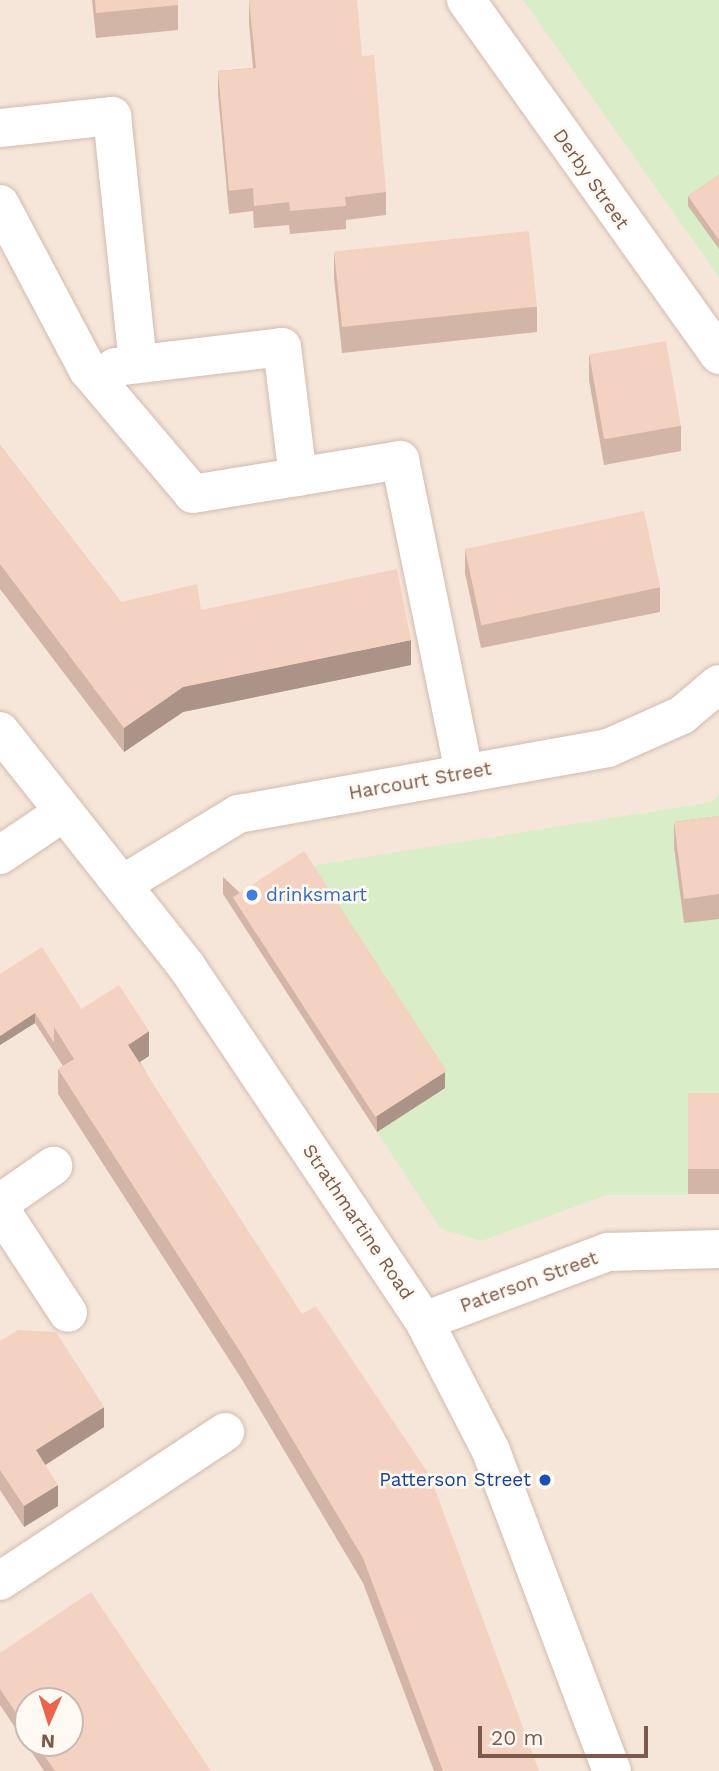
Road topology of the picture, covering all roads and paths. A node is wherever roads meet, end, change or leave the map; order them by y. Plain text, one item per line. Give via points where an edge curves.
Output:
1 (466, 0) edge
2 (0, 128) edge
3 (0, 204) edge
4 (719, 355) edge
5 (138, 364) junction
6 (88, 370) junction
7 (298, 477) junction
8 (719, 684) edge
9 (0, 731) edge
10 (464, 772) junction
11 (61, 814) junction
12 (0, 855) edge
13 (123, 884) junction
14 (53, 1166) dead end
15 (0, 1206) edge
16 (719, 1249) edge
17 (68, 1313) dead end
18 (424, 1321) junction
19 (225, 1432) dead end
20 (0, 1581) edge
21 (612, 1771) edge

1 - 4 street, Derby Street
2 - 5 street via 111,116
3 - 6 street
5 - 6 street
5 - 7 street via 282,347
6 - 7 street via 193,494
7 - 10 street via 400,460
8 - 10 street, Harcourt Street via 682,715 608,748
9 - 11 street, Strathmartine Road
10 - 13 street, Harcourt Street via 238,814
11 - 12 street
11 - 13 street, Strathmartine Road
13 - 18 street, Strathmartine Road via 187,967
14 - 15 street
15 - 17 street
16 - 18 street, Paterson Street via 608,1252
18 - 21 street, Strathmartine Road via 491,1451
19 - 20 street

